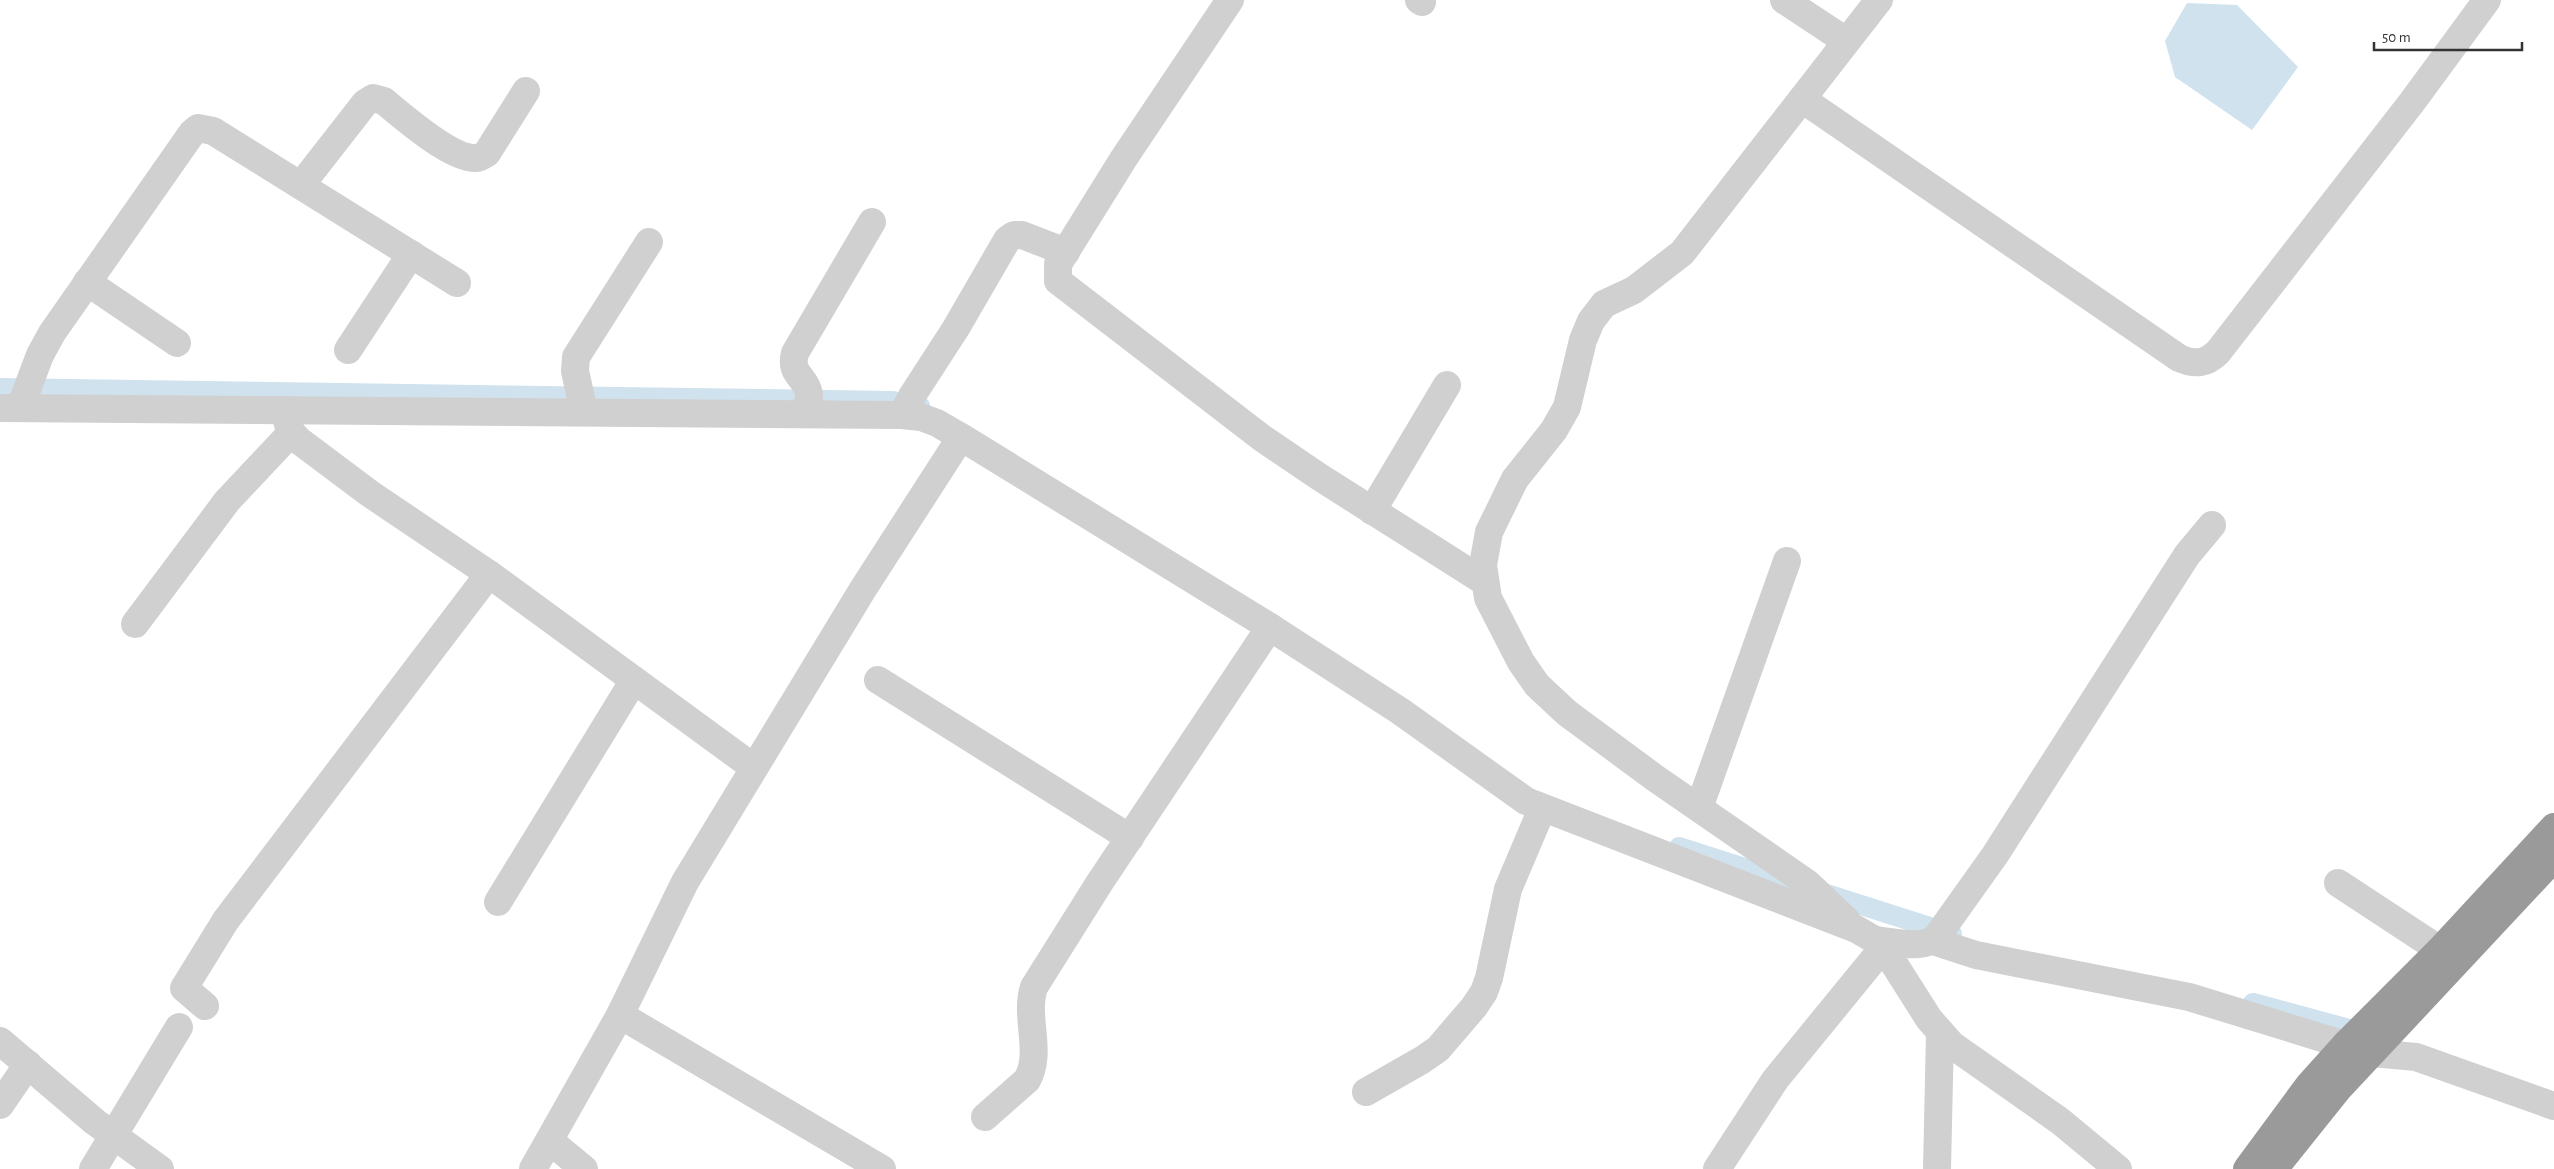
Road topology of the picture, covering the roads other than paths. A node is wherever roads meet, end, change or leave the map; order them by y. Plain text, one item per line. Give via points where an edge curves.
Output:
1 (1230, 0) edge
2 (1784, 0) edge
3 (1879, 0) edge
4 (2487, 0) edge
5 (1846, 41) junction
6 (526, 92) dead end
7 (1802, 100) junction
8 (301, 185) junction
9 (872, 222) dead end
10 (649, 242) dead end
11 (1066, 252) junction
12 (411, 254) junction
13 (87, 282) junction
14 (457, 283) dead end
15 (177, 343) dead end
16 (348, 350) dead end
17 (1447, 385) dead end
18 (582, 400) junction
19 (14, 403) edge
20 (808, 405) junction
21 (906, 406) junction
22 (288, 422) junction
23 (961, 436) junction
24 (1372, 511) junction
25 (2212, 525) dead end
26 (1787, 561) dead end
27 (489, 574) junction
28 (1486, 582) junction
29 (135, 624) dead end
30 (1270, 627) junction
31 (634, 680) junction
32 (878, 680) dead end
33 (753, 767) junction
34 (1700, 808) junction
35 (1542, 809) junction
36 (2554, 827) edge
37 (1130, 838) junction
38 (2554, 858) edge
39 (2338, 883) dead end
40 (498, 902) dead end
41 (1938, 934) junction
42 (1871, 939) junction
43 (2440, 950) junction
44 (205, 1006) dead end
45 (620, 1014) junction
46 (179, 1027) dead end
47 (1940, 1033) junction
48 (0, 1041) edge
49 (2345, 1045) junction
50 (2372, 1053) junction
51 (28, 1064) junction
52 (1366, 1092) dead end
53 (0, 1104) edge
54 (2554, 1106) edge
55 (985, 1117) dead end
56 (113, 1135) junction
57 (550, 1141) junction
58 (93, 1169) edge
59 (160, 1169) edge
60 (533, 1169) edge
61 (584, 1169) edge
62 (882, 1169) edge
63 (1717, 1169) edge
64 (1937, 1169) edge
65 (2118, 1169) edge
66 (2247, 1169) edge
67 (2274, 1169) edge

1 - 11 street via 1124,158
2 - 5 street
3 - 5 street
4 - 7 street via 2218,352 2210,360 2198,363 2179,358
5 - 7 street
6 - 8 street via 487,153 478,158 437,143 384,101 373,98 365,103
7 - 28 street via 1682,253 1634,290 1604,304 1590,321 1567,407 1554,430 1515,479 1489,532 1483,566
8 - 12 street
8 - 13 street via 213,131 198,128
9 - 20 street via 795,353 795,371
10 - 18 street via 576,357 574,364
11 - 21 street via 1022,235 1014,235 1007,240
11 - 24 street via 1058,264 1058,281 1262,438
12 - 14 street
12 - 16 street
13 - 15 street
13 - 19 street via 52,333
17 - 24 street
18 - 20 street
18 - 22 street
19 - 22 street
20 - 21 street
21 - 23 street
22 - 27 street via 369,493
22 - 29 street
23 - 30 street
23 - 33 street
24 - 28 street
25 - 41 street via 2188,555 1995,855
26 - 34 street
27 - 31 street
27 - 44 street via 226,920 184,988
28 - 34 street via 1488,598 1521,662 1537,685 1567,713
30 - 35 street
30 - 37 street
31 - 33 street
31 - 40 street
32 - 37 street
33 - 45 street via 685,882
34 - 42 street via 1807,883
35 - 42 street
35 - 52 street via 1508,889 1484,992 1438,1049
36 - 43 highway
37 - 55 street via 1034,987 1030,1004 1032,1073
38 - 50 highway
39 - 43 street
41 - 42 street via 1925,944
41 - 49 street via 1976,955 2189,997
42 - 47 street
42 - 63 street
43 - 49 highway
45 - 57 street
45 - 62 street
46 - 56 street
47 - 64 street
47 - 65 street via 2060,1121
48 - 51 street
49 - 66 highway via 2309,1085
50 - 54 street via 2416,1057
50 - 67 highway via 2338,1089
51 - 53 street
51 - 56 street
56 - 58 street
56 - 59 street
57 - 60 street
57 - 61 street

